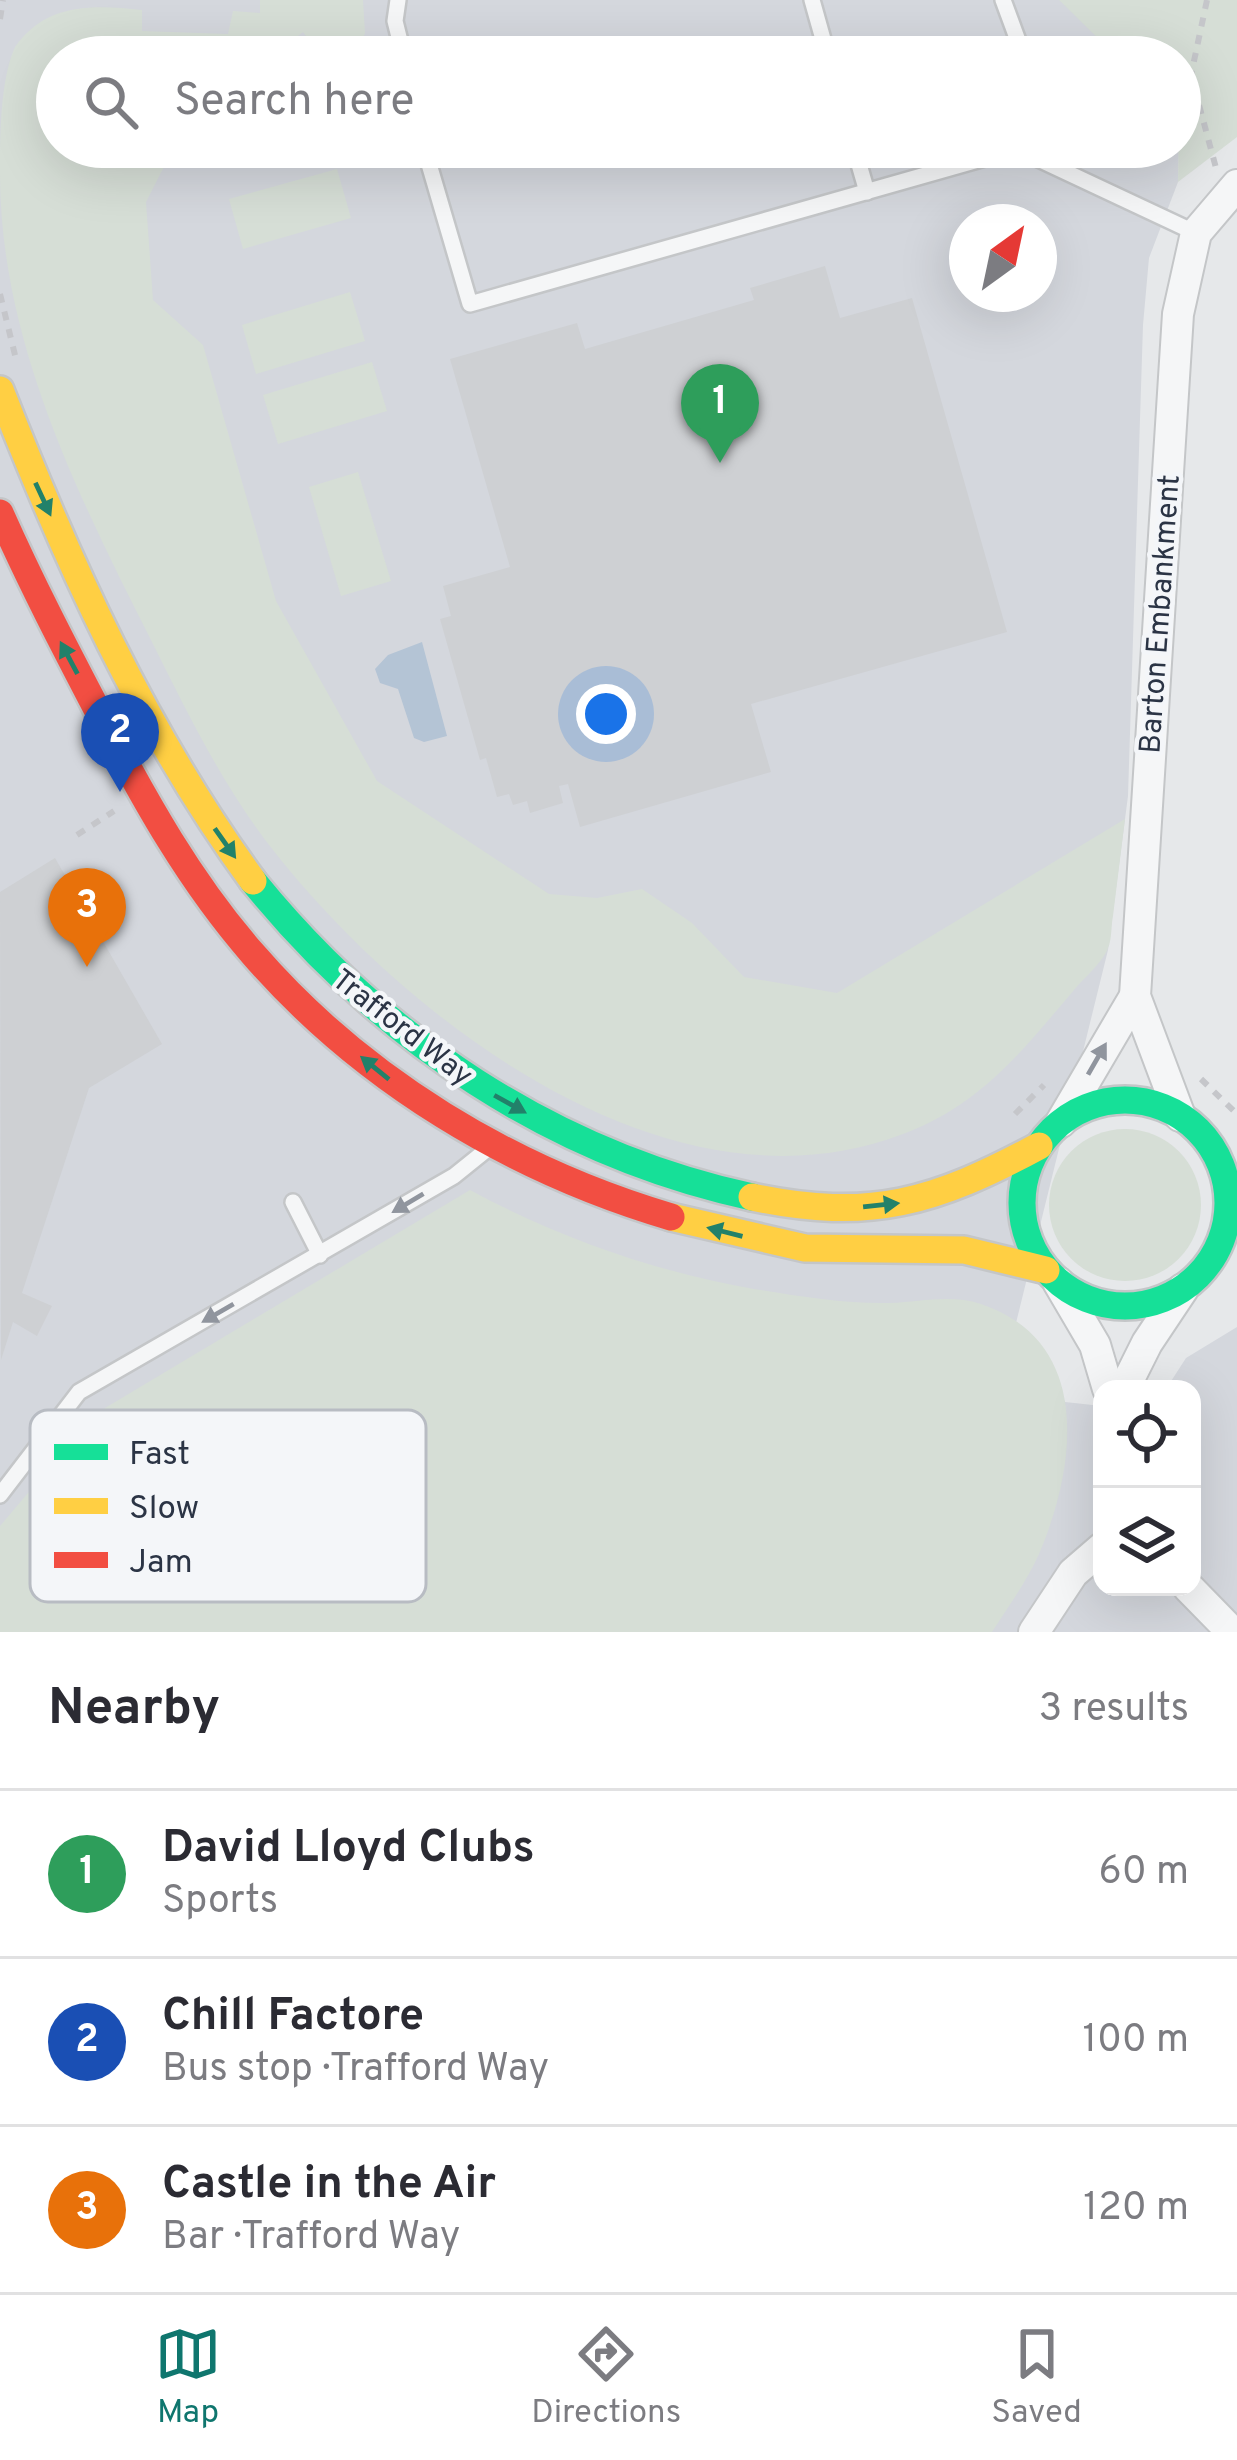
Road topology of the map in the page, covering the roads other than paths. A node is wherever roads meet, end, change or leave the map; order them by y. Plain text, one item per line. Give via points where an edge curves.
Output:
1 (398, 0) edge
2 (812, 0) edge
3 (1003, 0) edge
4 (399, 36) edge
5 (822, 36) edge
6 (1016, 36) edge
7 (430, 168) edge
8 (860, 168) edge
9 (951, 168) edge
10 (1071, 168) edge
11 (867, 192) junction
12 (1230, 193) edge
13 (1196, 233) junction
14 (0, 390) edge
15 (0, 513) edge
16 (1136, 997) junction
17 (1061, 1122) junction
18 (1192, 1126) junction
19 (492, 1145) junction
20 (1039, 1146) junction
21 (1237, 1154) edge
22 (293, 1202) dead end
23 (320, 1255) junction
24 (1237, 1268) edge
25 (1052, 1276) junction
26 (1189, 1284) junction
27 (1105, 1380) edge
28 (1128, 1380) edge
29 (65, 1410) edge
30 (30, 1456) edge
31 (0, 1495) edge
32 (1093, 1556) edge
33 (1197, 1596) edge
34 (1034, 1632) edge
35 (1232, 1632) edge

1 - 4 lane
2 - 5 lane
3 - 6 lane
7 - 11 lane via 470,304
8 - 11 lane
9 - 11 lane
10 - 13 lane
12 - 13 street
13 - 16 street, Barton Embankment via 1178,314
14 -> 20 street, Trafford Way via 98,618 209,821 310,951 416,1046 550,1127 623,1159 814,1207 914,1201
19 -> 15 street, Trafford Way via 435,1112 320,1023 197,884 141,794
17 -> 16 street, Barton Embankment
16 - 18 street, Barton Embankment
17 - 18 street via 1122,1100 1153,1103
17 - 20 street
18 - 21 street
18 - 26 street via 1220,1163 1228,1193 1215,1254
19 -> 23 lane
25 -> 19 street, Trafford Way via 980,1252 844,1251 740,1236 594,1191
20 - 25 street via 1022,1209 1028,1241
22 - 23 lane
23 -> 29 lane via 79,1392
24 - 26 street
25 - 26 street via 1104,1305 1139,1306
25 - 27 street via 1095,1345
26 - 28 street
30 -> 31 lane
32 - 34 street
33 - 35 street

